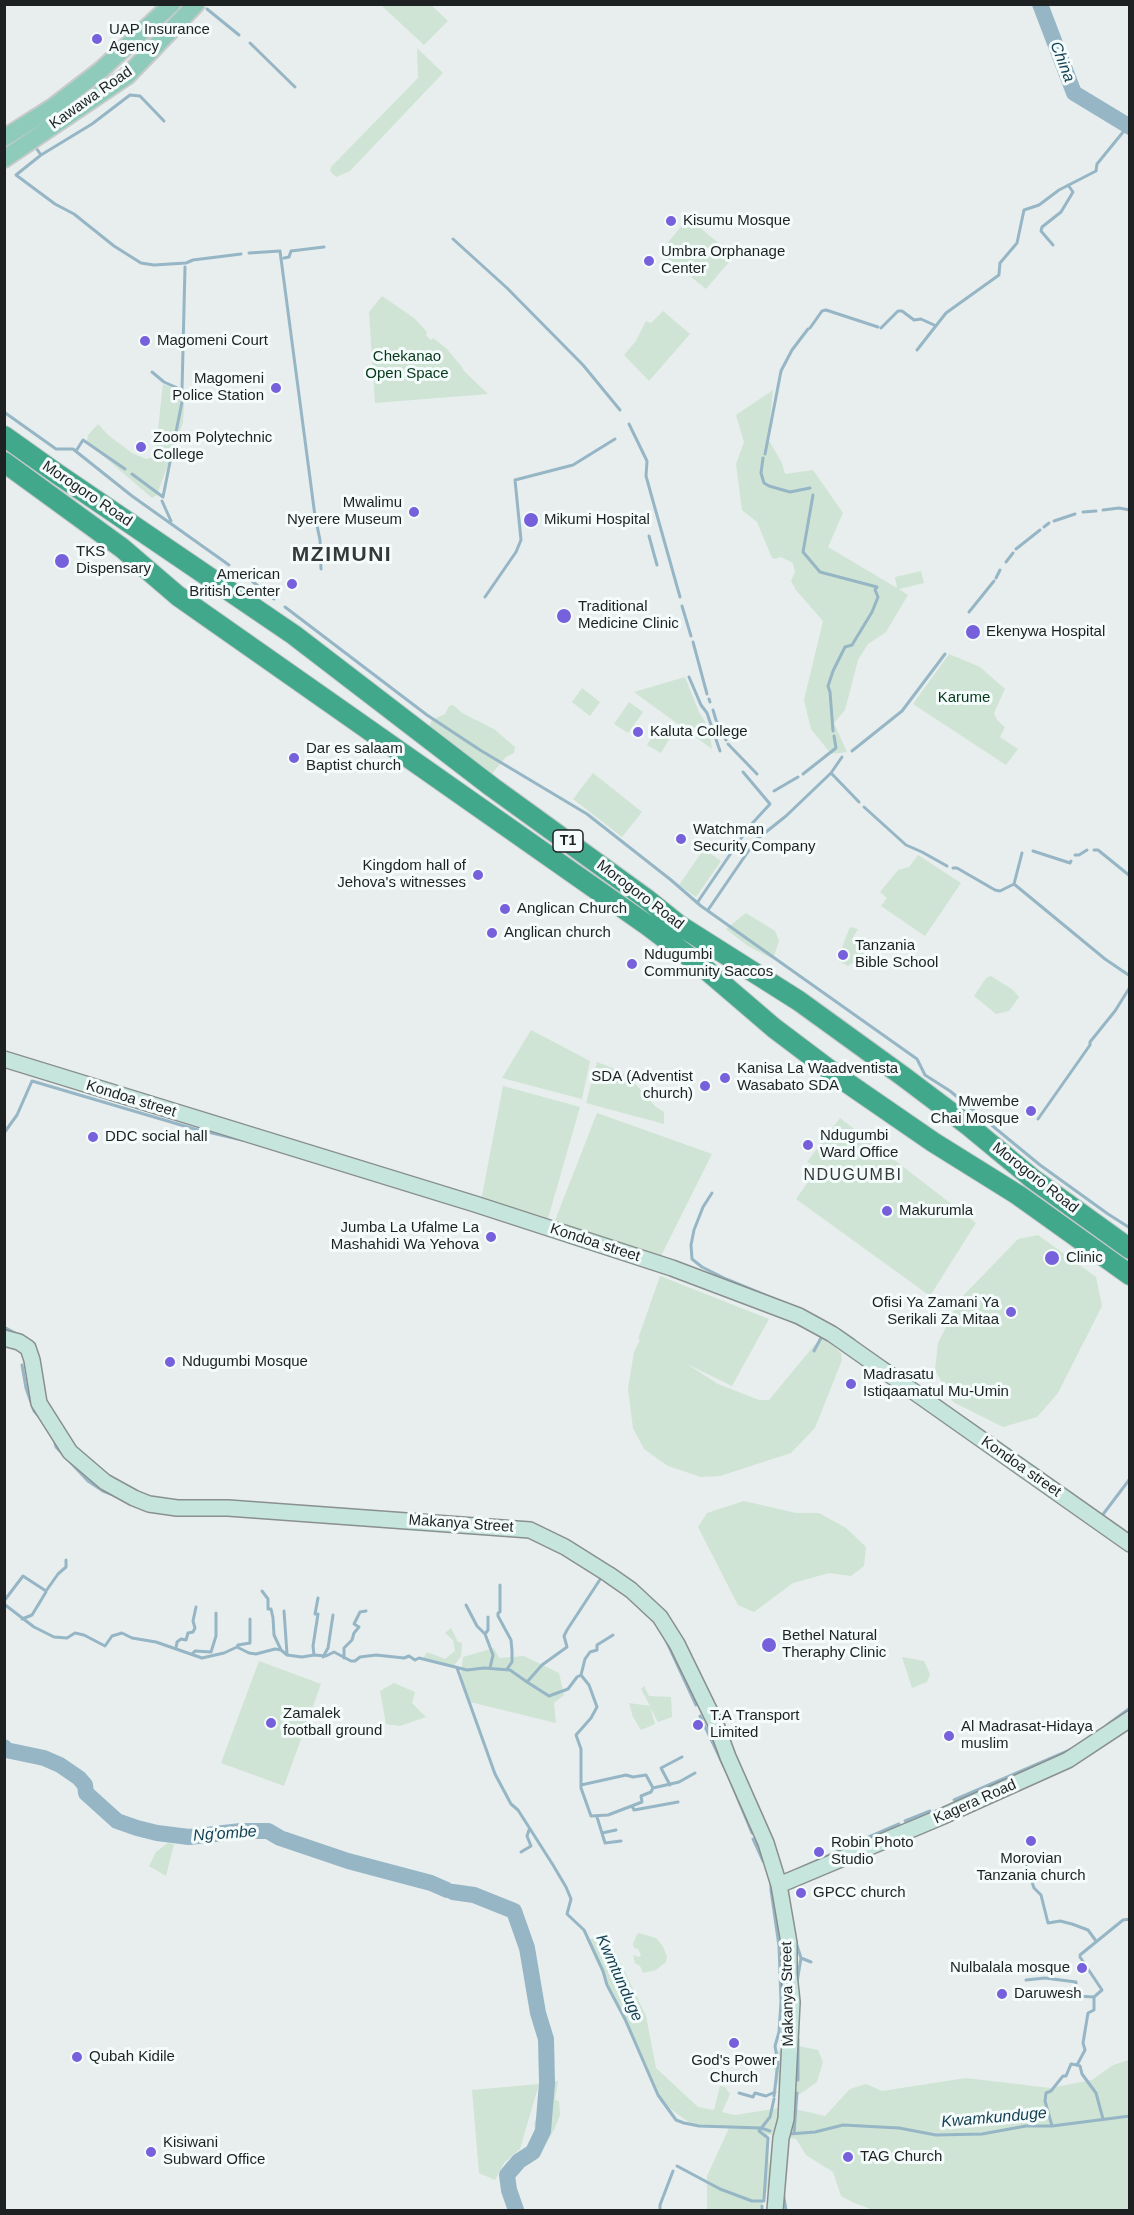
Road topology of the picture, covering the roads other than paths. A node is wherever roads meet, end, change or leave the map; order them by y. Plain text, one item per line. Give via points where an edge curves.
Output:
1 (172, 4) edge
2 (196, 4) edge
3 (4, 138) edge
4 (4, 159) edge
5 (4, 436) edge
6 (4, 462) edge
7 (4, 1059) edge
8 (1130, 1249) edge
9 (1130, 1275) edge
10 (4, 1338) edge
11 (1130, 1544) edge
12 (1130, 1719) edge
13 (779, 1885) junction
14 (775, 2211) edge

1 - 3 main road, Kawawa Road via 101,70
2 - 4 main road, Kawawa Road via 127,76
5 - 8 highway, Morogoro Road / T1 via 294,635 679,925 809,1008
6 - 9 highway, Morogoro Road / T1 via 122,548 178,596 647,925 843,1080 1018,1195
7 - 11 street, Kondoa street via 475,1204 679,1270 799,1316 832,1334
10 - 13 street, Makanya Street via 28,1348 39,1403 70,1452 105,1482 142,1501 177,1508 520,1528 543,1535 631,1590 653,1610 676,1644 715,1722 766,1843
12 - 13 street, Kagera Road via 1068,1760
13 - 14 street, Makanya Street via 789,1942 792,2002 786,2119

